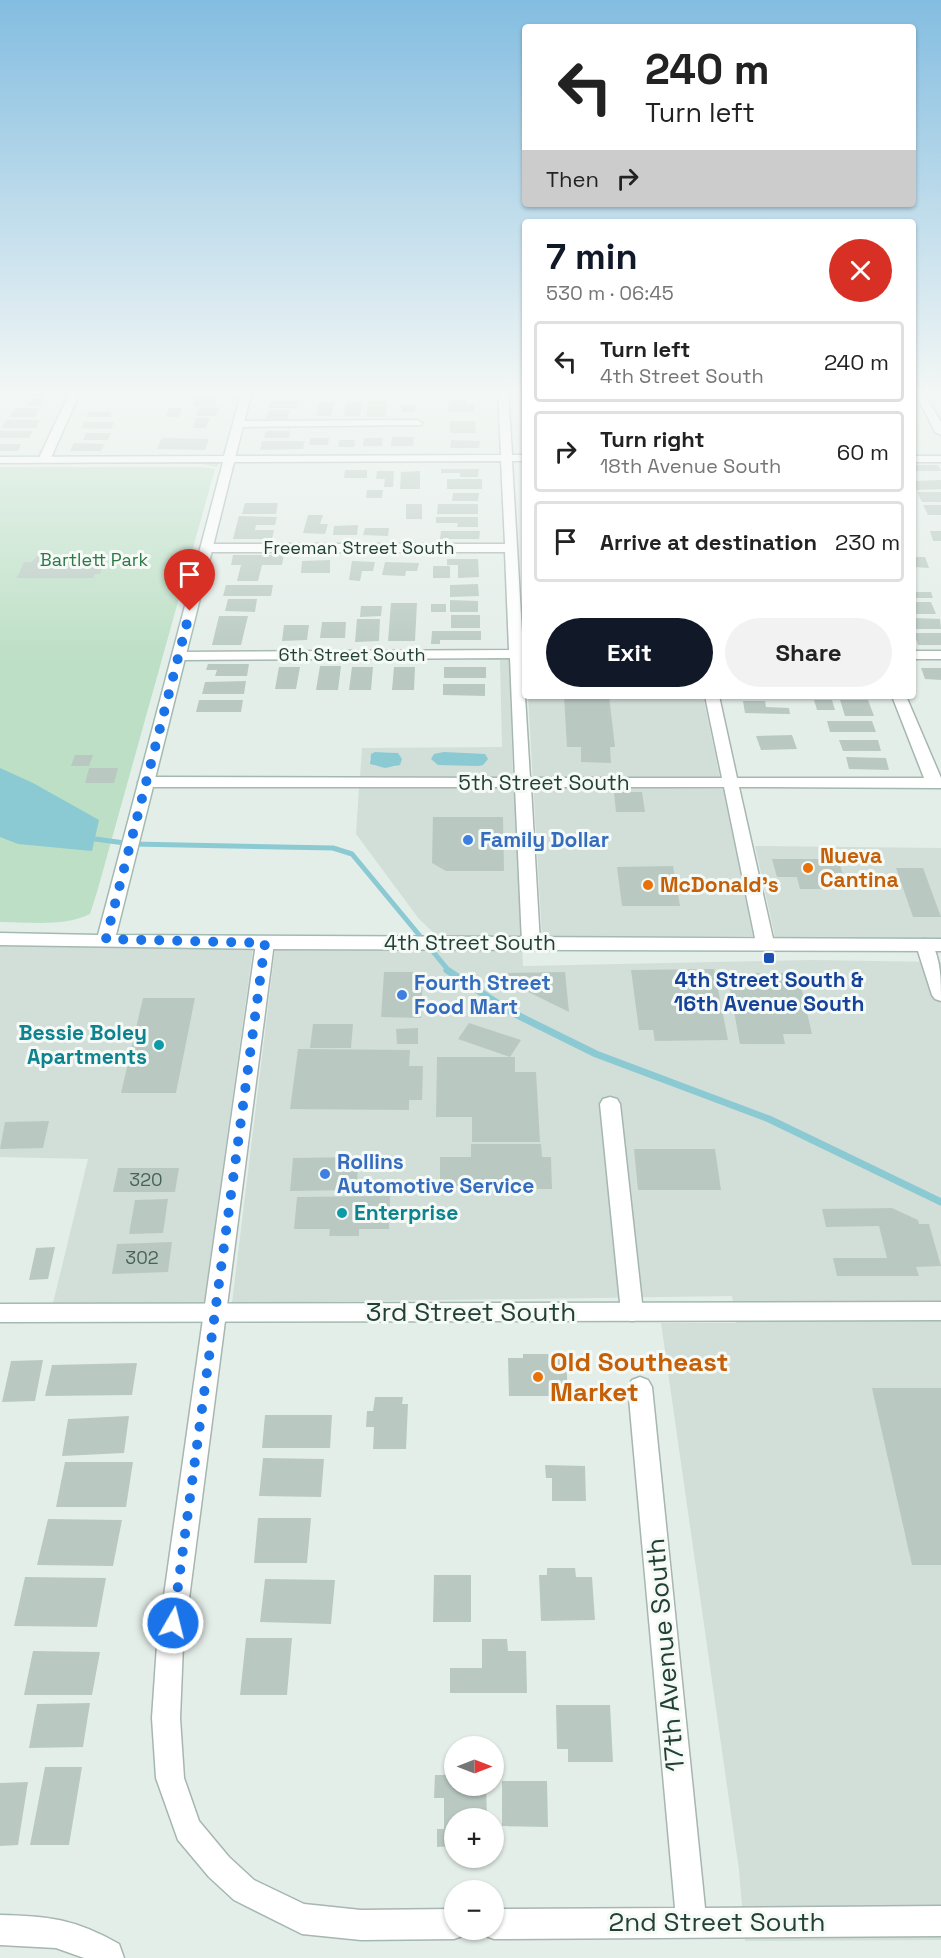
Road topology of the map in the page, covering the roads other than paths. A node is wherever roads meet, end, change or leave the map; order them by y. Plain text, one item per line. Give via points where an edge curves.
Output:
1 (224, 481) edge
2 (507, 481) edge
3 (206, 548) junction
4 (511, 548) junction
5 (521, 654) edge
6 (916, 655) edge
7 (941, 655) edge
8 (178, 656) junction
9 (713, 699) edge
10 (900, 699) edge
11 (146, 782) junction
12 (523, 783) junction
13 (731, 783) junction
14 (937, 783) edge
15 (0, 939) edge
16 (106, 939) junction
17 (265, 943) junction
18 (531, 943) junction
19 (765, 943) junction
20 (933, 945) edge
21 (941, 995) edge
22 (610, 1104) dead end
23 (941, 1311) edge
24 (632, 1312) junction
25 (0, 1313) edge
26 (216, 1313) junction
27 (640, 1387) dead end
28 (941, 1921) edge
29 (691, 1922) junction
30 (444, 1924) edge
31 (504, 1924) edge
32 (0, 1930) edge
33 (108, 1956) edge

1 - 3 street
2 - 4 street
3 - 4 street, Freeman Street South
3 - 8 street
4 - 5 street
5 - 8 street, 6th Street South
5 - 12 street
6 - 7 street
8 - 11 street
9 - 13 street
10 - 14 street
11 - 12 street, 5th Street South
11 - 16 street
12 - 13 street, 5th Street South
12 - 18 street
13 - 14 street, 5th Street South
13 - 19 street
15 - 16 street, 4th Street South
16 - 17 street, 4th Street South
17 - 18 street, 4th Street South
17 - 26 street
18 - 19 street, 4th Street South
19 - 20 street, 4th Street South
20 - 21 street
22 - 24 street
23 - 24 street, 3rd Street South
24 - 26 street, 3rd Street South
25 - 26 street, 3rd Street South
26 - 30 street via 170,1646 166,1718 170,1778 188,1830 244,1890 302,1919 361,1925
27 - 29 street, 17th Avenue South
28 - 29 street, 2nd Street South
29 - 31 street, 2nd Street South
32 - 33 street via 55,1931 84,1940

